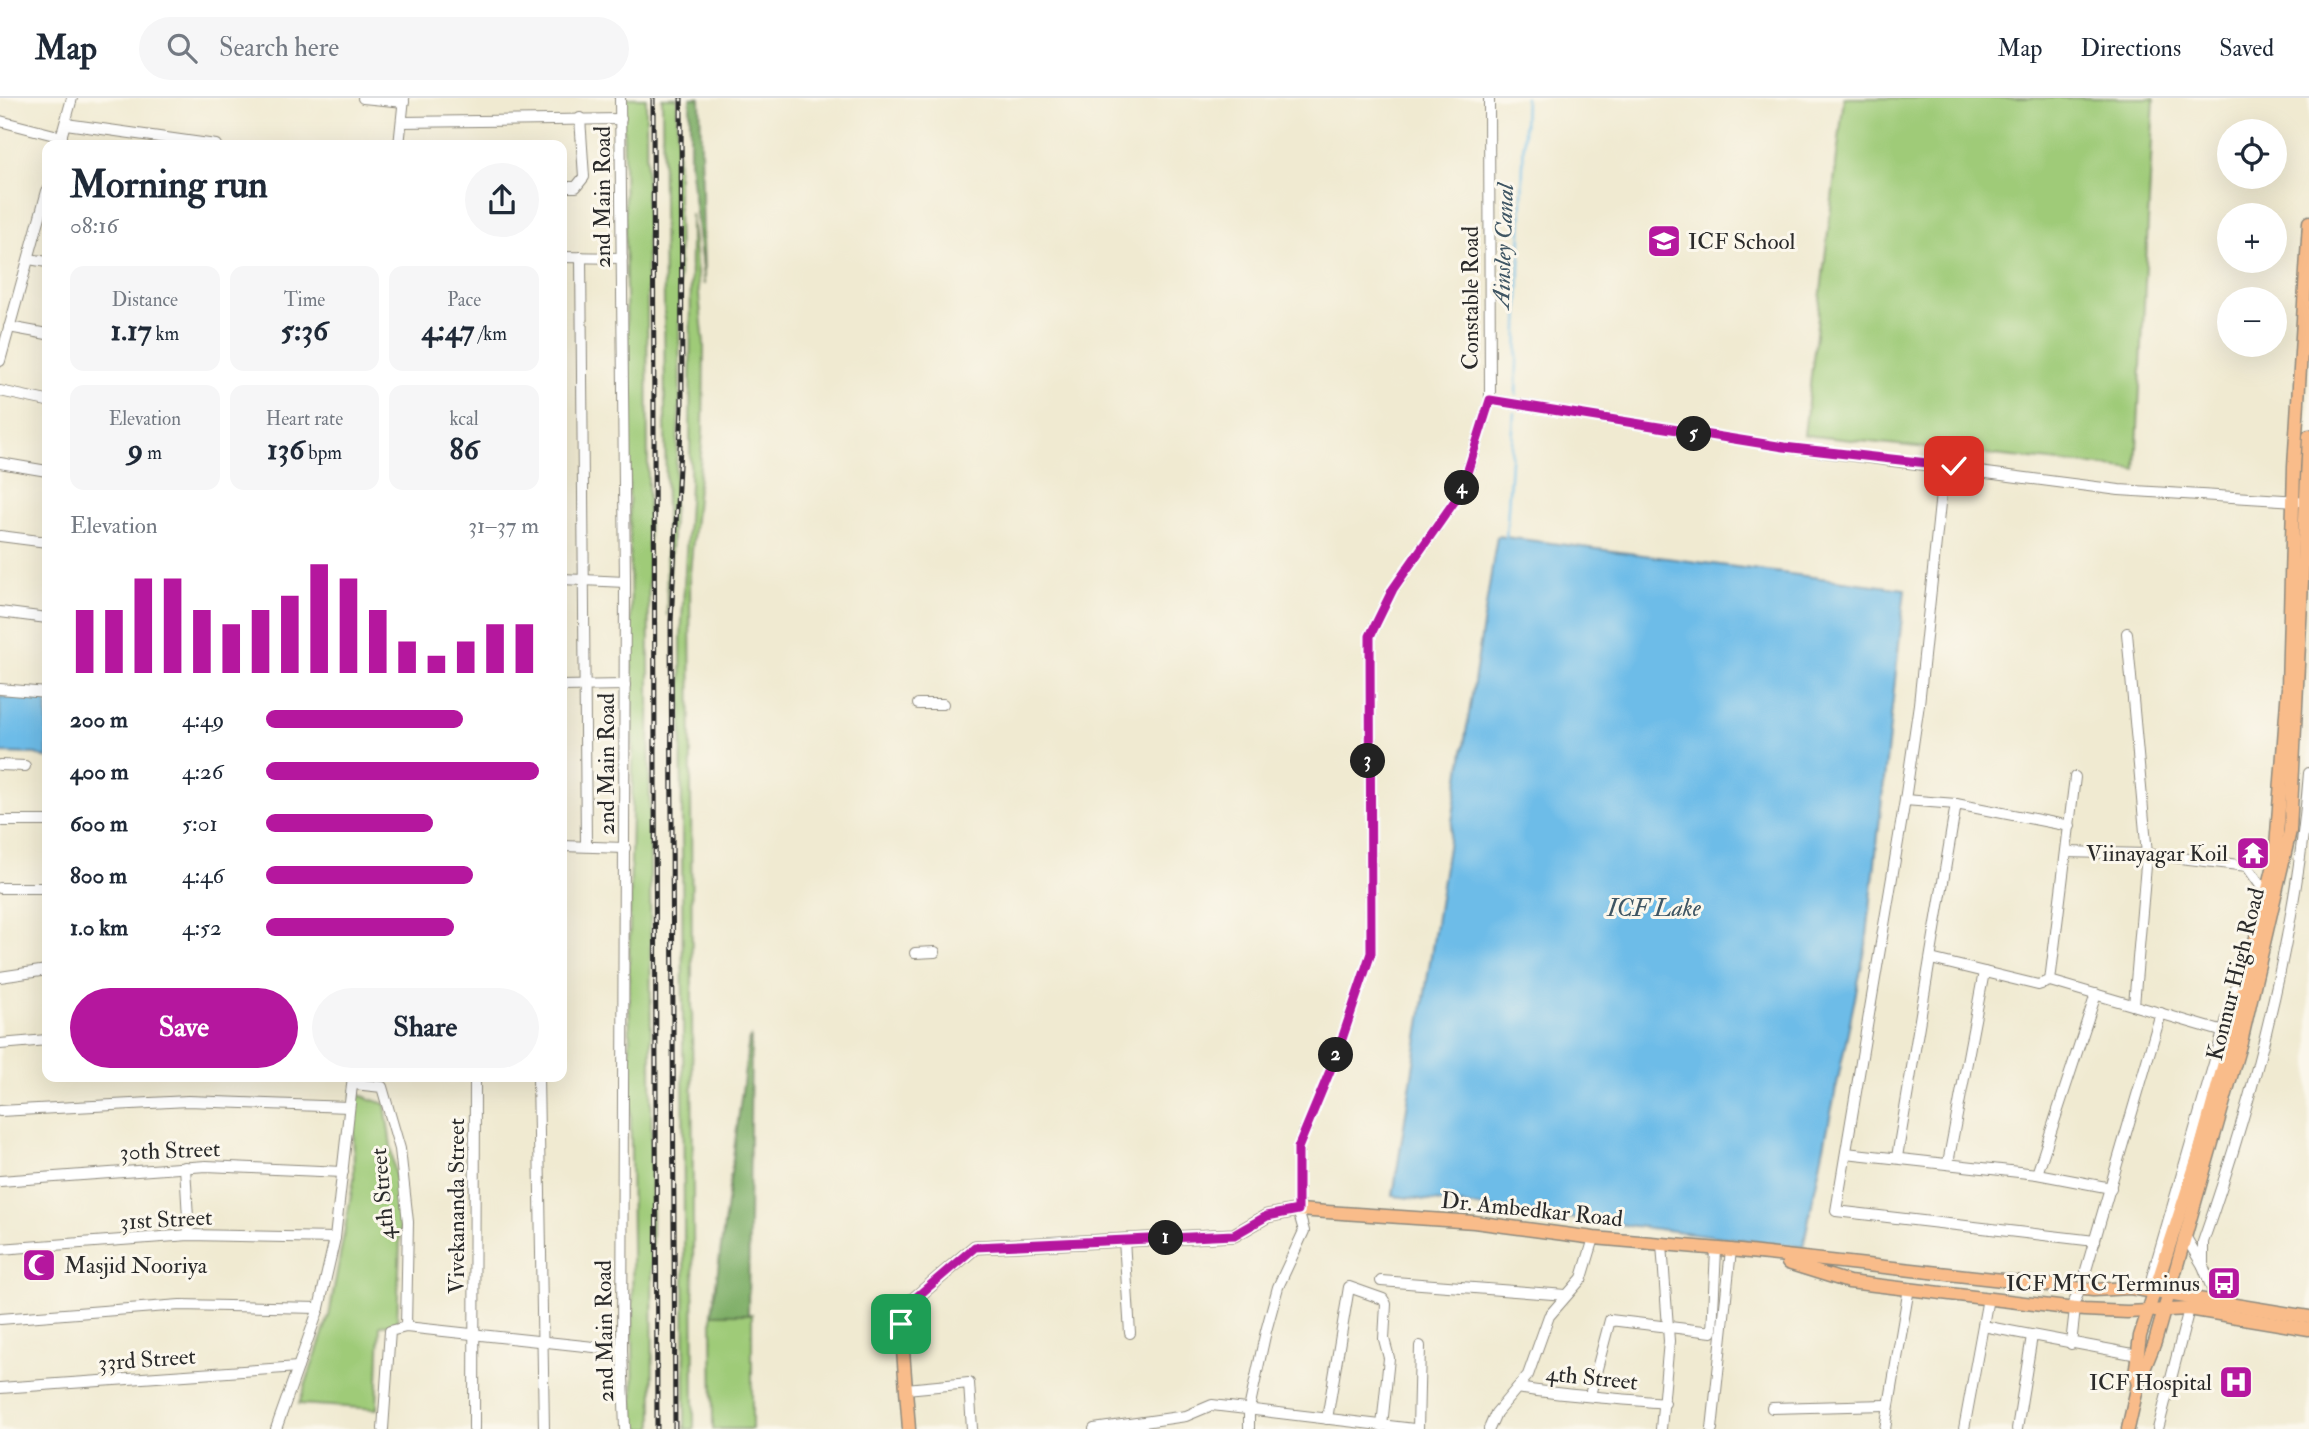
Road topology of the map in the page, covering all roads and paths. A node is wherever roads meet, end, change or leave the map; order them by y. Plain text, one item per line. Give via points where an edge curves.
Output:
1 (72, 98) edge
2 (363, 98) edge
3 (620, 98) edge
4 (1489, 98) edge
5 (404, 100) edge
6 (580, 118) junction
7 (621, 119) junction
8 (0, 121) edge
9 (402, 122) junction
10 (66, 124) junction
11 (57, 140) edge
12 (60, 140) edge
13 (180, 140) edge
14 (400, 140) edge
15 (567, 187) edge
16 (42, 211) edge
17 (2309, 222) edge
18 (567, 257) edge
19 (581, 257) junction
20 (622, 258) junction
21 (29, 259) junction
22 (42, 261) edge
23 (9, 327) junction
24 (42, 333) edge
25 (0, 361) edge
26 (0, 391) edge
27 (42, 400) edge
28 (1490, 400) junction
29 (2309, 436) edge
30 (0, 463) edge
31 (1944, 465) junction
32 (42, 470) edge
33 (2302, 502) edge
34 (0, 537) edge
35 (42, 541) edge
36 (567, 580) edge
37 (582, 581) junction
38 (625, 582) junction
39 (0, 612) edge
40 (42, 617) edge
41 (2127, 633) dead end
42 (2304, 634) edge
43 (583, 685) junction
44 (625, 685) junction
45 (567, 686) edge
46 (0, 689) edge
47 (42, 693) edge
48 (943, 704) dead end
49 (918, 705) dead end
50 (0, 765) edge
51 (25, 766) dead end
52 (2309, 773) edge
53 (2075, 777) dead end
54 (1905, 800) junction
55 (1956, 804) junction
56 (0, 821) edge
57 (42, 821) edge
58 (2070, 827) junction
59 (2290, 831) junction
60 (2307, 834) edge
61 (567, 846) edge
62 (586, 846) junction
63 (625, 848) junction
64 (2067, 852) junction
65 (2147, 854) junction
66 (0, 888) edge
67 (42, 888) edge
68 (934, 952) dead end
69 (915, 953) dead end
70 (1931, 959) junction
71 (42, 971) edge
72 (1984, 972) junction
73 (0, 977) edge
74 (2050, 981) junction
75 (2096, 994) junction
76 (2134, 1004) junction
77 (2161, 1013) junction
78 (2233, 1035) junction
79 (42, 1040) edge
80 (0, 1044) edge
81 (353, 1082) edge
82 (361, 1082) edge
83 (475, 1082) edge
84 (538, 1082) edge
85 (349, 1107) junction
86 (0, 1111) edge
87 (1846, 1153) junction
88 (1897, 1157) junction
89 (1948, 1163) junction
90 (185, 1167) junction
91 (343, 1172) junction
92 (2037, 1174) junction
93 (0, 1181) edge
94 (2111, 1188) junction
95 (1298, 1210) junction
96 (189, 1235) junction
97 (2185, 1236) junction
98 (335, 1238) junction
99 (1594, 1238) junction
100 (1125, 1240) junction
101 (2095, 1241) junction
102 (1661, 1244) junction
103 (0, 1250) edge
104 (1716, 1250) junction
105 (1731, 1250) junction
106 (1761, 1254) junction
107 (2203, 1266) junction
108 (2086, 1270) dead end
109 (2151, 1278) dead end
110 (1381, 1281) dead end
111 (1909, 1288) junction
112 (2081, 1289) junction
113 (2155, 1292) junction
114 (2168, 1293) junction
115 (1566, 1295) junction
116 (1988, 1298) junction
117 (2218, 1304) junction
118 (319, 1308) junction
119 (2073, 1309) junction
120 (2189, 1309) junction
121 (2162, 1310) junction
122 (2147, 1312) junction
123 (2309, 1317) edge
124 (0, 1319) edge
125 (1983, 1326) junction
126 (406, 1327) junction
127 (1667, 1328) junction
128 (2309, 1329) edge
129 (1129, 1333) dead end
130 (476, 1336) junction
131 (2032, 1336) junction
132 (542, 1343) junction
133 (2071, 1344) junction
134 (1420, 1346) dead end
135 (622, 1350) junction
136 (2138, 1355) junction
137 (298, 1367) junction
138 (2138, 1384) junction
139 (0, 1388) edge
140 (1517, 1388) junction
141 (906, 1389) junction
142 (1590, 1395) junction
143 (1665, 1404) junction
144 (1886, 1405) junction
145 (1772, 1408) dead end
146 (1249, 1409) junction
147 (1332, 1423) edge
148 (1382, 1426) junction
149 (1395, 1428) edge
150 (276, 1429) edge
151 (383, 1429) edge
152 (474, 1429) edge
153 (544, 1429) edge
154 (625, 1429) edge
155 (909, 1429) edge
156 (972, 1429) edge
157 (1094, 1429) edge
158 (1248, 1429) edge
159 (1416, 1429) edge
160 (1489, 1429) edge
161 (1661, 1429) edge
162 (1712, 1429) edge
163 (1885, 1429) edge
164 (1964, 1429) edge
165 (2017, 1429) edge
166 (2128, 1429) edge
167 (2158, 1429) edge

1 - 10 street
2 - 5 street
3 - 7 street, 2nd Main Road
4 - 28 street, Constable Road
5 - 9 street
6 - 7 street
6 - 9 street
6 - 15 street via 584,177 576,187
7 - 20 street, 2nd Main Road
8 - 11 street
9 - 14 street
10 - 12 street
10 - 13 street
16 - 21 street
17 - 33 main road
18 - 19 street
19 - 20 street
19 - 37 street
20 - 38 street, 2nd Main Road
21 - 22 street
21 - 23 street
23 - 24 street
23 - 25 street
26 - 27 street
28 - 31 street via 1770,445
28 - 95 street, Constable Road via 1461,492 1393,589 1370,636 1371,953 1337,1054 1298,1148
29 - 33 main road, Konnur High Road
30 - 32 street
31 - 33 street via 2119,490
31 - 54 street
33 - 42 main road, Konnur High Road
33 - 78 main road via 2275,861
34 - 35 street
36 - 37 street
37 - 38 street
37 - 43 street
38 - 44 street, 2nd Main Road
39 - 40 street
41 - 65 street
42 - 59 main road, Konnur High Road
43 - 44 street
43 - 45 street
43 - 62 street
44 - 63 street, 2nd Main Road
46 - 47 street
48 - 49 street
50 - 51 street
52 - 60 street
53 - 58 street
54 - 55 street
54 - 87 street
55 - 58 street
55 - 70 street
56 - 57 street
58 - 64 street
59 - 60 street
59 - 78 main road, Konnur High Road
60 - 107 street via 2268,1026 2203,1242
61 - 62 street
62 - 63 street
63 - 135 street, 2nd Main Road
64 - 65 street
64 - 74 street
65 - 76 street
65 - 78 street via 2247,866 2263,889
66 - 67 street
68 - 69 street
70 - 72 street
70 - 88 street
71 - 73 street
72 - 74 street via 2038,985
72 - 89 street
74 - 75 street
75 - 76 street
75 - 92 street
76 - 77 street
77 - 78 street
77 - 94 street
78 - 97 main road, Konnur High Road
78 - 109 street
78 - 113 main road, Konnur High Road
79 - 80 street
81 - 85 street
82 - 126 street, 4th Street via 382,1087 400,1149 408,1222
83 - 130 street, Vivekananda Street
84 - 132 street
85 - 86 street via 188,1101
85 - 91 street
87 - 88 street
87 - 101 street via 1836,1211
88 - 89 street
89 - 92 street
90 - 91 street, 30th Street
90 - 93 street, 30th Street
90 - 96 street
91 - 98 street
92 - 94 street
94 - 101 street
95 - 99 main road, Dr. Ambedkar Road via 1474,1222
95 - 100 main road, Dr. Ambedkar Road via 1267,1216 1234,1235
95 - 146 street, Constable Road via 1304,1231 1278,1287
96 - 98 street, 31st Street
96 - 103 street, 31st Street
97 - 107 street
97 - 114 main road, Konnur High Road
98 - 118 street
99 - 102 main road, Dr. Ambedkar Road
99 - 115 street via 1582,1278
100 - 129 street
100 - 141 main road, Dr. Ambedkar Road via 975,1247 912,1301 901,1324
101 - 108 street
102 - 104 main road, Dr. Ambedkar Road
102 - 127 street
104 - 105 main road, Dr. Ambedkar Road
104 - 127 street via 1713,1332
105 - 106 main road, Dr. Ambedkar Road
105 - 162 street
106 - 111 main road, Dr. Ambedkar Road via 1849,1283
106 - 112 main road, Dr. Ambedkar Road
107 - 117 street
110 - 115 street
111 - 116 main road, Dr. Ambedkar Road
111 - 144 street
112 - 113 main road, Dr. Ambedkar Road
112 - 119 street
113 - 114 main road, Dr. Ambedkar Road
113 - 122 main road, Konnur High Road
114 - 117 main road, Dr. Ambedkar Road
114 - 121 main road, Konnur High Road
115 - 140 street via 1549,1316 1528,1375
116 - 119 main road, Dr. Ambedkar Road
116 - 125 street
117 - 123 main road, Dr. Ambedkar Road
118 - 124 street via 180,1305
118 - 137 street
119 - 122 main road, Dr. Ambedkar Road
119 - 133 street
120 - 121 main road, Dr. Ambedkar Road
120 - 128 main road, Dr. Ambedkar Road
120 - 167 street
121 - 122 main road, Dr. Ambedkar Road
121 - 138 main road, Konnur High Road
122 - 136 main road, Konnur High Road
125 - 131 street
125 - 164 street
126 - 130 street
126 - 151 street via 390,1331
127 - 142 street via 1610,1320
127 - 143 street
130 - 132 street
130 - 152 street, Vivekananda Street
131 - 133 street
131 - 165 street
132 - 135 street
132 - 153 street
133 - 136 street
134 - 159 street
135 - 154 street, 2nd Main Road
136 - 138 main road, Konnur High Road
137 - 139 street, 33rd Street
137 - 150 street
138 - 166 main road, Konnur High Road
140 - 142 street, 4th Street
140 - 160 street
141 - 155 main road, Dr. Ambedkar Road
141 - 156 street via 969,1383
142 - 143 street, 4th Street
143 - 161 street
144 - 145 street
144 - 163 street
146 - 147 street
146 - 157 street via 1212,1405 1186,1416
146 - 158 street, Constable Road
147 - 148 street
147 - 148 street via 1349,1287 1386,1304 1384,1339 1389,1358
148 - 149 street
149 - 159 street

